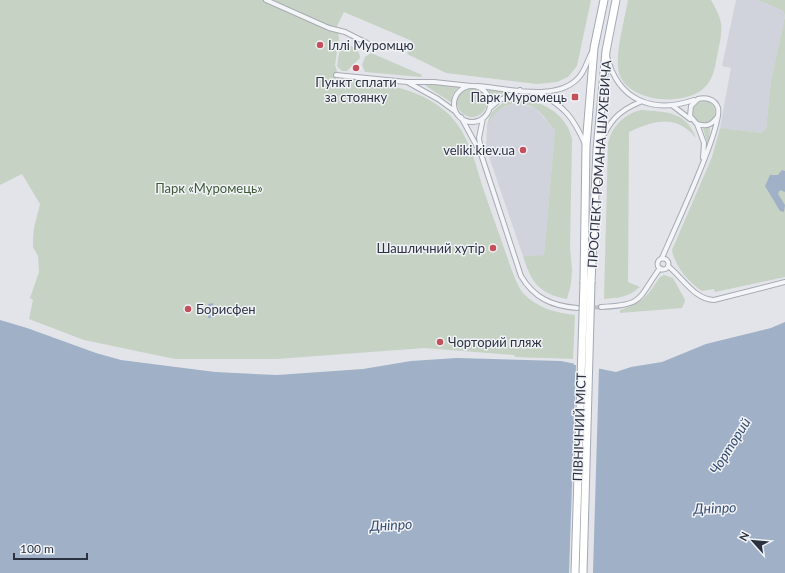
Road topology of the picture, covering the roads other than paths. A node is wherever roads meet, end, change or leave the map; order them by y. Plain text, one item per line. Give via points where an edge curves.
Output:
1 (266, 0) edge
2 (604, 0) edge
3 (616, 0) edge
4 (368, 42) dead end
5 (594, 48) junction
6 (606, 50) junction
7 (336, 75) dead end
8 (407, 82) junction
9 (471, 86) junction
10 (477, 86) junction
11 (520, 90) junction
12 (538, 93) junction
13 (698, 99) junction
14 (640, 102) junction
15 (673, 106) junction
16 (490, 108) junction
17 (456, 112) junction
18 (718, 116) junction
19 (461, 117) junction
20 (483, 118) junction
21 (695, 123) junction
22 (586, 146) junction
23 (597, 150) junction
24 (481, 154) junction
25 (701, 167) junction
26 (662, 258) junction
27 (668, 266) junction
28 (660, 268) junction
29 (587, 282) junction
30 (785, 282) edge
31 (601, 307) tunnel mouth
32 (578, 308) dead end
33 (575, 573) edge
34 (583, 573) edge

1 - 4 street
2 - 5 main road, ПРОСПЕКТ РОМАНА ШУХЕВИЧА
3 - 6 main road, ПРОСПЕКТ РОМАНА ШУХЕВИЧА
5 - 12 street via 580,76 570,85 559,90
5 - 22 main road, ПРОСПЕКТ РОМАНА ШУХЕВИЧА
6 - 14 street via 621,87
6 - 23 main road, ПРОСПЕКТ РОМАНА ШУХЕВИЧА
7 - 8 street
8 - 9 street
8 - 17 street
9 - 10 street
9 - 17 street via 457,94 454,105
10 - 11 street
10 - 16 street via 489,97
11 - 12 street
11 - 16 street
12 - 22 street via 570,115
13 - 15 street
13 - 18 street via 709,98 714,102 718,108
13 - 21 street via 691,106 690,112
14 - 15 street
14 - 23 street via 621,111 614,118
15 - 21 street
16 - 20 street
17 - 19 street
18 - 21 street via 708,125
18 - 25 street
19 - 20 street via 472,121
19 - 24 street
20 - 24 street via 479,138
21 - 25 street via 704,142
22 - 29 main road, ПРОСПЕКТ РОМАНА ШУХЕВИЧА via 583,235
23 - 29 main road, ПРОСПЕКТ РОМАНА ШУХЕВИЧА
24 - 32 street via 521,276 542,300 564,307
25 - 26 street
26 - 27 street via 668,260
26 - 28 street via 658,262
27 - 28 street via 665,269
27 - 30 street via 699,297 707,300
28 - 31 street via 647,289 634,302 625,306
29 - 33 main road, ПІВНІЧНИЙ МІСТ, bridge
29 - 34 main road, ПІВНІЧНИЙ МІСТ, bridge

